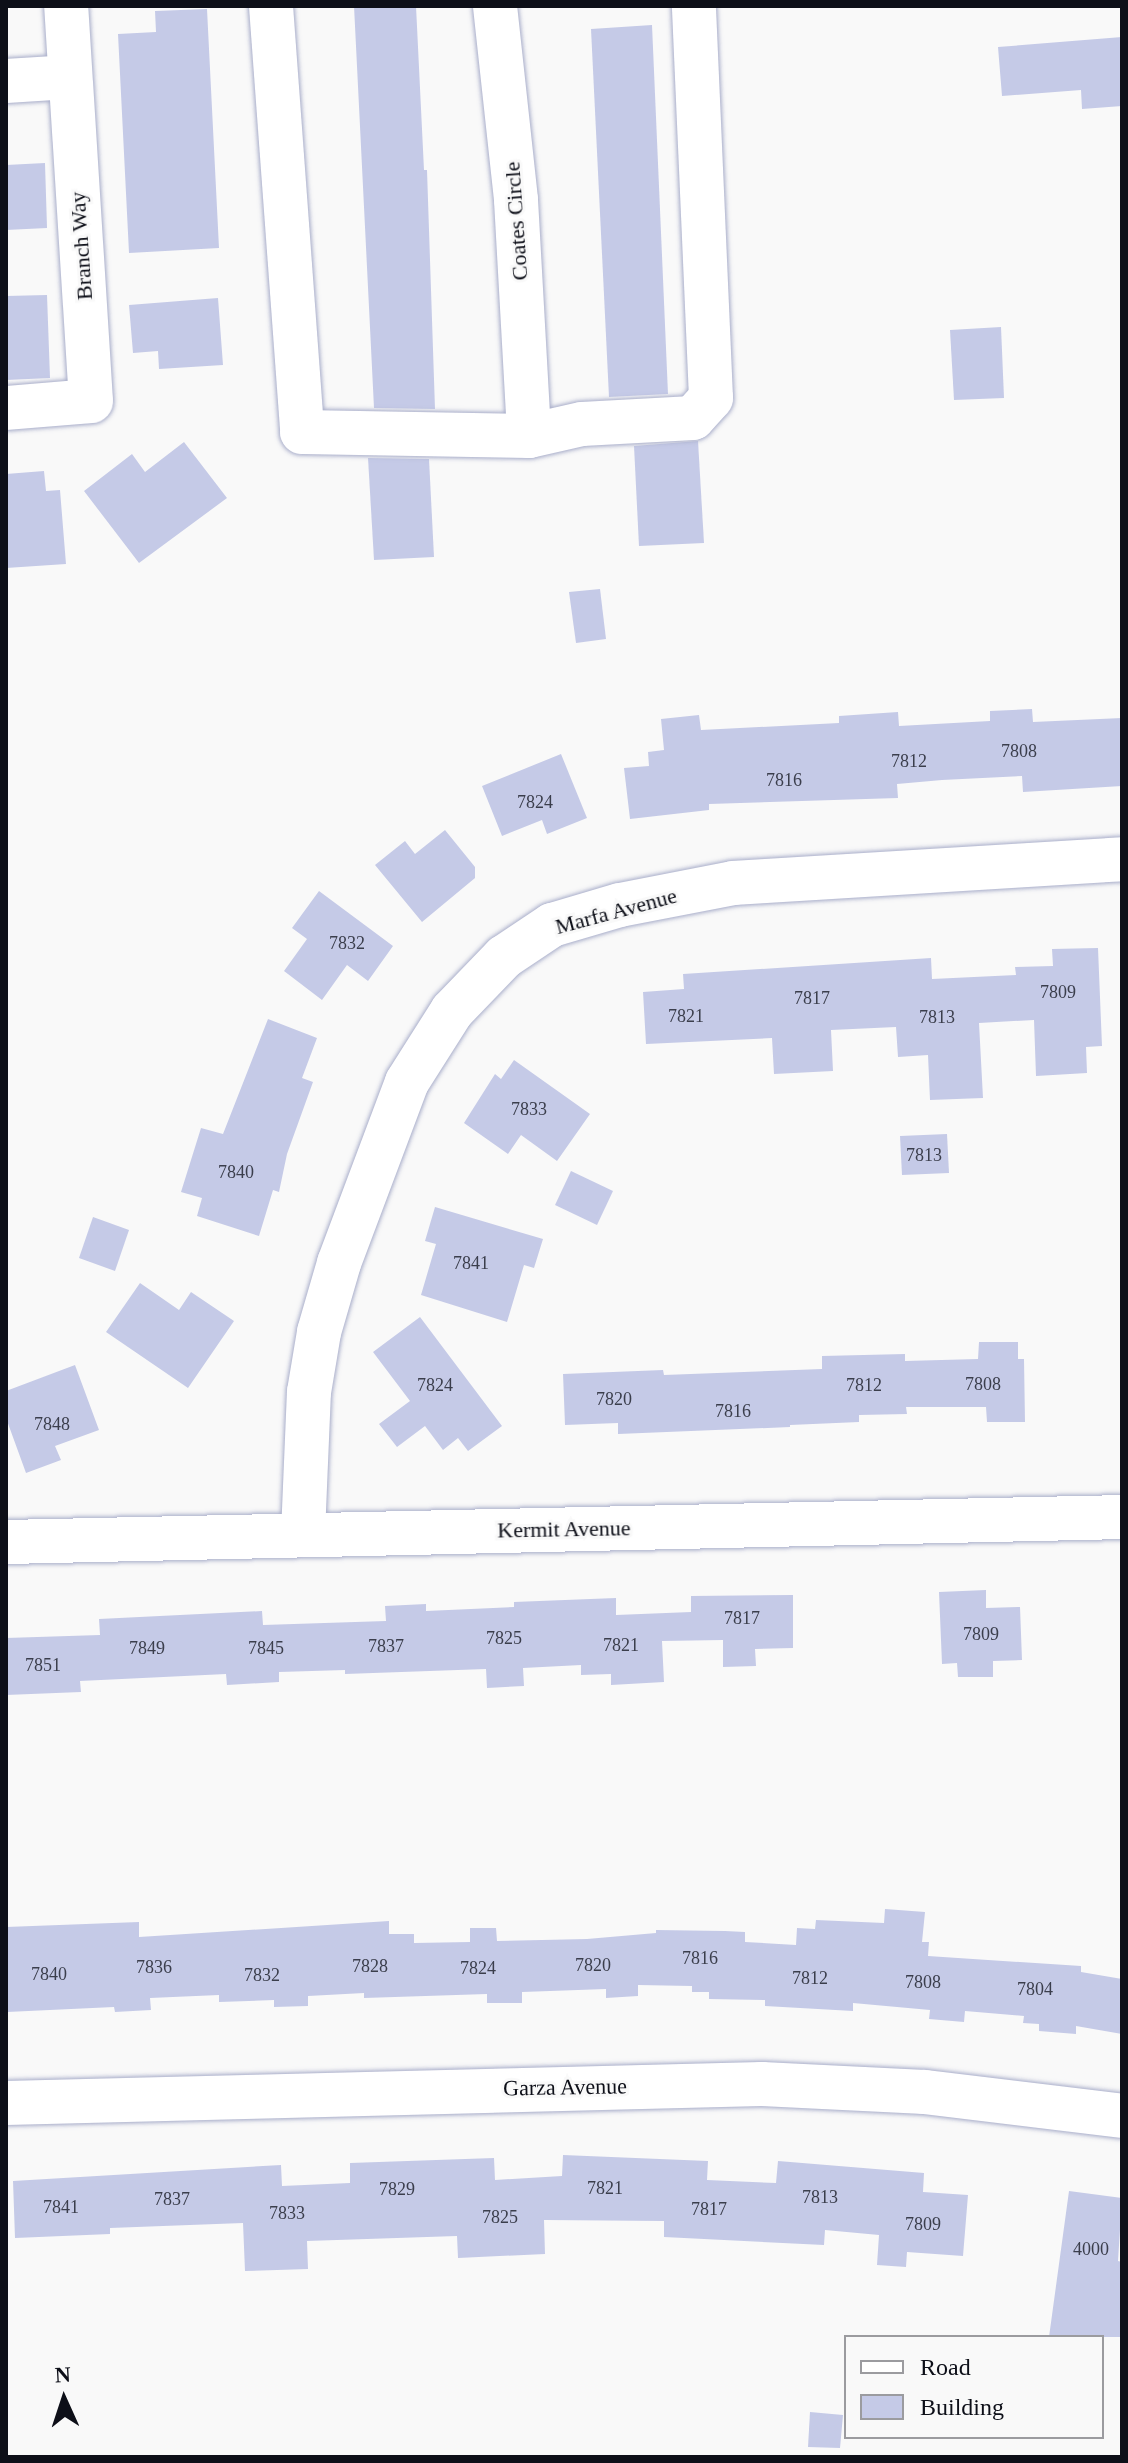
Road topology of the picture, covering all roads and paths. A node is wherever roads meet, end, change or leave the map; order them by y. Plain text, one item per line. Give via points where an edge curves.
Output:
1 (66, 6) edge
2 (271, 6) edge
3 (495, 6) edge
4 (694, 6) edge
5 (70, 77) junction
6 (6, 81) edge
7 (6, 408) edge
8 (529, 436) junction
9 (1122, 859) edge
10 (1122, 1517) edge
11 (303, 1534) junction
12 (6, 1542) edge
13 (6, 2103) edge
14 (1122, 2116) edge

1 - 5 street, Branch Way
2 - 8 street via 302,432
3 - 8 street, Coates Circle via 516,200
4 - 8 street via 711,398 693,418 582,424
5 - 6 street
5 - 7 street, Branch Way via 91,401
9 - 11 street, Marfa Avenue via 733,883 620,905 552,925 504,957 452,1011 407,1082 339,1263 309,1392
10 - 11 street, Kermit Avenue
11 - 12 street, Kermit Avenue
13 - 14 street, Garza Avenue via 762,2084 925,2092

